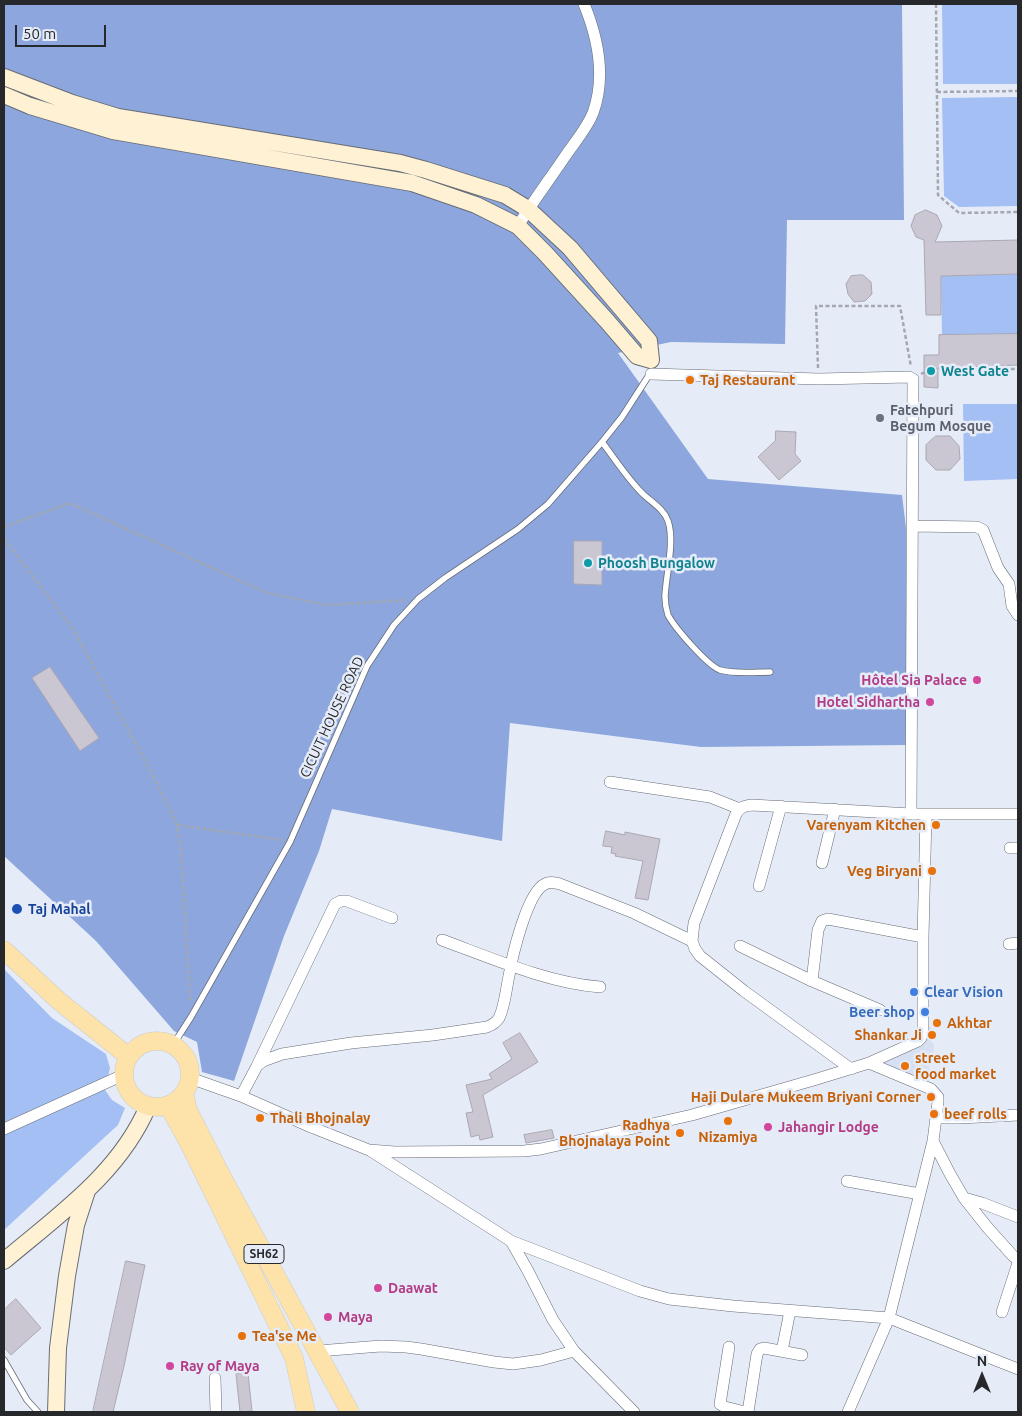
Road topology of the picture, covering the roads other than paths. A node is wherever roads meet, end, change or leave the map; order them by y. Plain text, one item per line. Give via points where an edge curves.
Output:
1 (584, 4) edge
2 (4, 77) edge
3 (4, 95) edge
4 (528, 209) junction
5 (518, 226) junction
6 (651, 367) junction
7 (602, 442) junction
8 (913, 526) junction
9 (1014, 584) edge
10 (1018, 615) edge
11 (770, 672) dead end
12 (610, 782) dead end
13 (781, 806) junction
14 (740, 808) junction
15 (834, 809) junction
16 (911, 814) junction
17 (1018, 814) edge
18 (926, 815) junction
19 (822, 863) dead end
20 (759, 886) dead end
21 (392, 918) dead end
22 (923, 937) junction
23 (442, 940) dead end
24 (692, 941) junction
25 (740, 946) dead end
26 (4, 950) edge
27 (511, 965) junction
28 (812, 981) junction
29 (600, 988) dead end
30 (880, 1010) dead end
31 (173, 1045) junction
32 (128, 1056) junction
33 (869, 1063) junction
34 (256, 1066) junction
35 (851, 1069) junction
36 (123, 1076) junction
37 (187, 1086) junction
38 (241, 1096) junction
39 (148, 1106) junction
40 (168, 1106) junction
41 (1018, 1116) edge
42 (937, 1118) junction
43 (4, 1129) edge
44 (933, 1141) junction
45 (369, 1150) junction
46 (847, 1181) dead end
47 (87, 1191) junction
48 (920, 1194) junction
49 (964, 1198) junction
50 (1018, 1217) edge
51 (510, 1241) junction
52 (4, 1261) edge
53 (1018, 1262) edge
54 (790, 1311) junction
55 (1002, 1312) dead end
56 (889, 1318) junction
57 (729, 1347) dead end
58 (318, 1351) junction
59 (574, 1351) junction
60 (782, 1351) junction
61 (802, 1355) dead end
62 (4, 1360) edge
63 (1018, 1369) edge
64 (215, 1378) dead end
65 (38, 1412) edge
66 (56, 1412) edge
67 (216, 1412) edge
68 (306, 1412) edge
69 (350, 1412) edge
70 (634, 1412) edge
71 (746, 1412) edge
72 (848, 1412) edge

1 - 4 street via 598,52 598,96 584,128
2 - 4 street via 118,117 400,163 506,195
3 - 5 street via 113,131 412,183 476,205
4 - 5 street
4 - 6 street via 570,248 649,341
5 - 6 street via 637,356
6 - 7 lane, CICUIT HOUSE ROAD via 622,417
6 - 8 street via 710,377 913,378
7 - 11 lane via 642,493 668,519 670,545 665,596 670,618 713,666 730,671
7 - 31 lane, CICUIT HOUSE ROAD via 548,504 418,599 394,625 367,666 290,842
8 - 9 street via 977,527 983,530 998,568
8 - 16 street
9 - 10 street via 1012,606
12 - 14 street via 710,797
13 - 14 street via 752,804
13 - 15 street
13 - 20 street
14 - 24 street via 694,923
15 - 16 street
15 - 19 street
16 - 18 street
17 - 18 street
18 - 22 street
21 - 34 street via 347,902 335,904
22 - 28 street via 828,919 822,921
22 - 33 street via 921,1038
23 - 27 street
24 - 27 street via 634,913 550,882 537,889
24 - 35 street via 700,956 722,974
25 - 28 street
26 - 32 main road
27 - 29 street via 562,981
27 - 34 street via 499,1018 487,1027 282,1054
28 - 30 street
31 - 32 main road via 159,1041 144,1043
31 - 37 main road, SH62 via 188,1062
32 - 36 main road
33 - 35 street
33 - 42 street via 931,1089 938,1097
34 - 38 street
35 - 45 street via 692,1115 541,1149
36 - 39 main road via 128,1092
36 - 43 street
37 - 38 street
37 - 40 main road via 177,1101
37 - 58 main road, SH62 via 188,1110
38 - 45 street
39 - 40 main road
39 - 47 street via 120,1156
40 - 68 main road, SH62 via 294,1358
41 - 42 street
42 - 44 street
44 - 48 street
44 - 49 street
45 - 51 street
46 - 48 street
47 - 52 street
47 - 66 street via 76,1225 67,1276 58,1348
48 - 56 street
49 - 50 street
49 - 53 street
51 - 54 street via 657,1296
51 - 59 street via 553,1320
53 - 55 street
54 - 56 street
54 - 60 street
56 - 63 street
56 - 72 street
57 - 71 street via 720,1404
58 - 59 street via 406,1347 513,1364
58 - 69 main road, SH62
59 - 70 street
60 - 61 street
60 - 71 street via 764,1348 757,1354
62 - 65 lane via 27,1400
64 - 67 street

